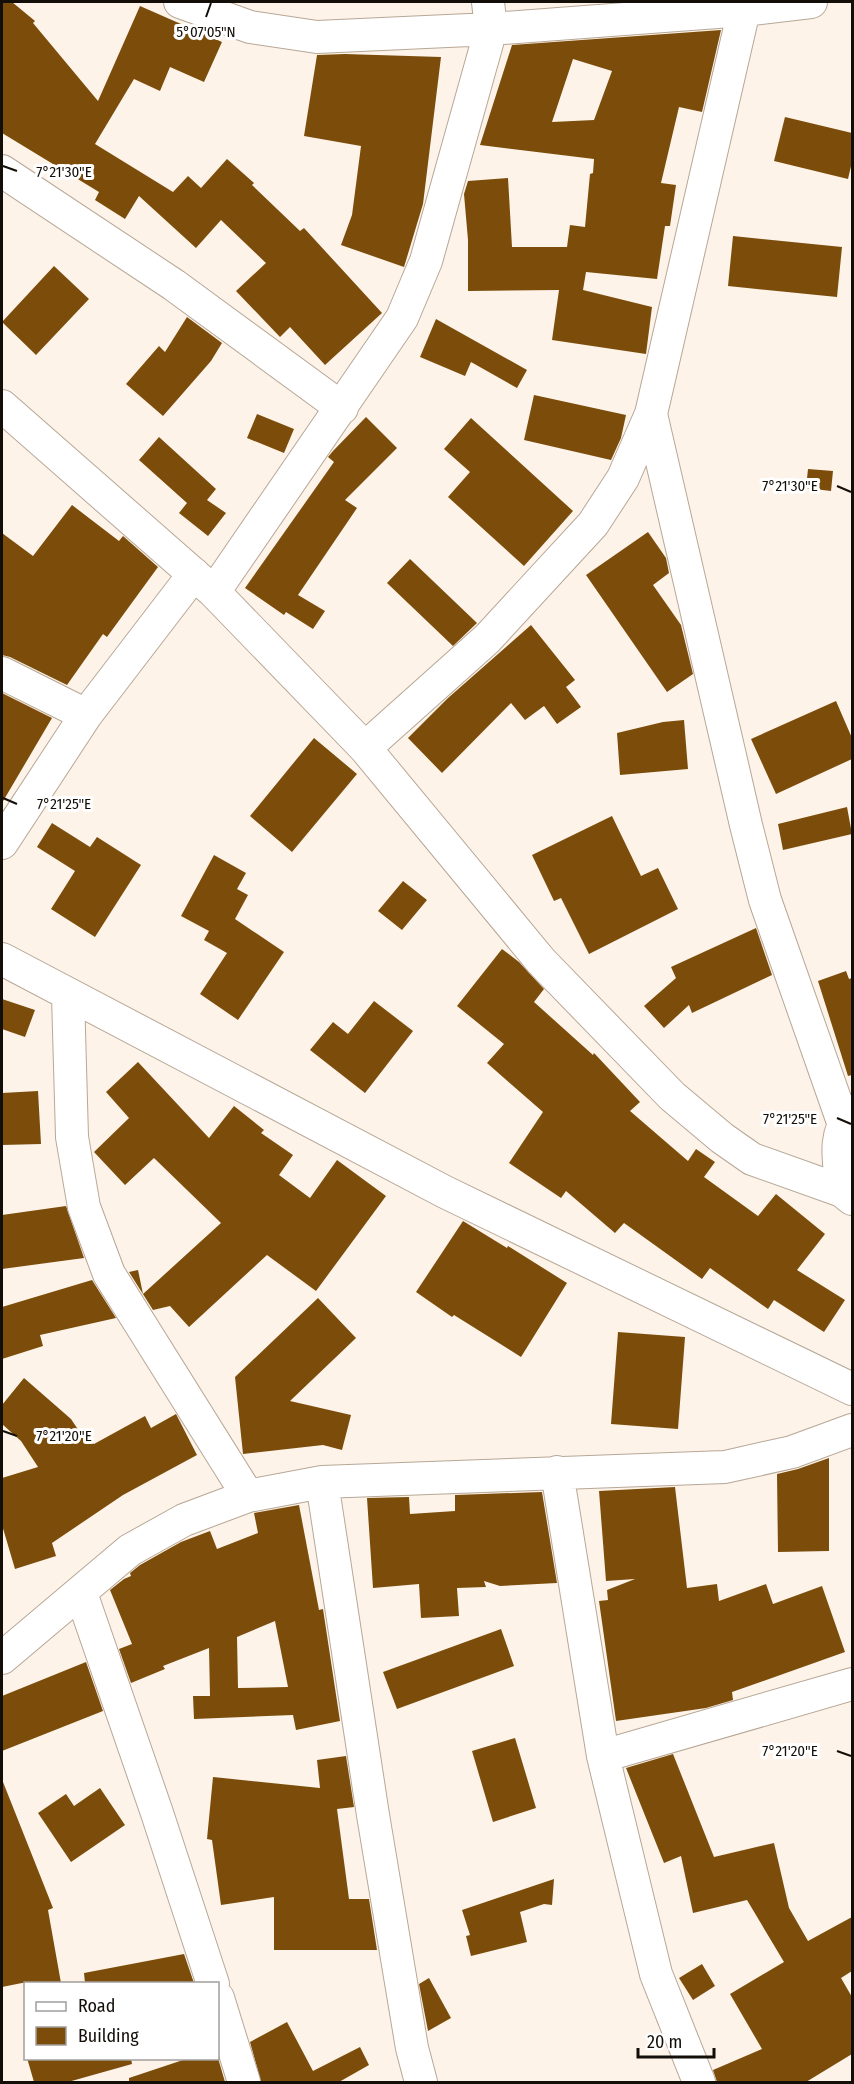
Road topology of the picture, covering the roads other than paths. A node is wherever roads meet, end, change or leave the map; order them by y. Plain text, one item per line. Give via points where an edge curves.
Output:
1 (180, 2) edge
2 (811, 2) edge
3 (759, 6) edge
4 (490, 15) edge
5 (2, 171) edge
6 (2, 406) edge
7 (342, 408) junction
8 (651, 414) junction
9 (204, 583) junction
10 (2, 673) edge
11 (86, 715) junction
12 (365, 748) junction
13 (2, 843) edge
14 (2, 959) edge
15 (69, 995) junction
16 (848, 1117) edge
17 (847, 1195) edge
18 (852, 1389) edge
19 (852, 1430) edge
20 (557, 1472) junction
21 (322, 1482) junction
22 (248, 1496) junction
23 (81, 1593) junction
24 (2, 1658) edge
25 (852, 1685) edge
26 (603, 1756) junction
27 (213, 1982) edge
28 (219, 2001) edge
29 (244, 2082) edge
30 (421, 2082) edge
31 (699, 2082) edge

1 - 4 street via 250,27 317,37
2 - 3 street
3 - 4 street
3 - 8 street
4 - 7 street via 426,261 402,318
5 - 7 street via 174,285
6 - 9 street
7 - 9 street
8 - 12 street via 623,478 593,524 487,639
8 - 16 street via 765,900
9 - 11 street
9 - 12 street
10 - 11 street
11 - 13 street
12 - 17 street via 541,961 672,1096 752,1159
14 - 15 street
15 - 18 street via 445,1192
15 - 22 street via 72,1137 84,1207 109,1274
16 - 17 street via 837,1144
19 - 20 street via 792,1452 725,1467
20 - 21 street
20 - 26 street
21 - 22 street
21 - 30 street via 373,1815
22 - 23 street via 184,1520 130,1550
23 - 24 street
23 - 27 street
25 - 26 street
26 - 31 street via 656,1974
28 - 29 street

